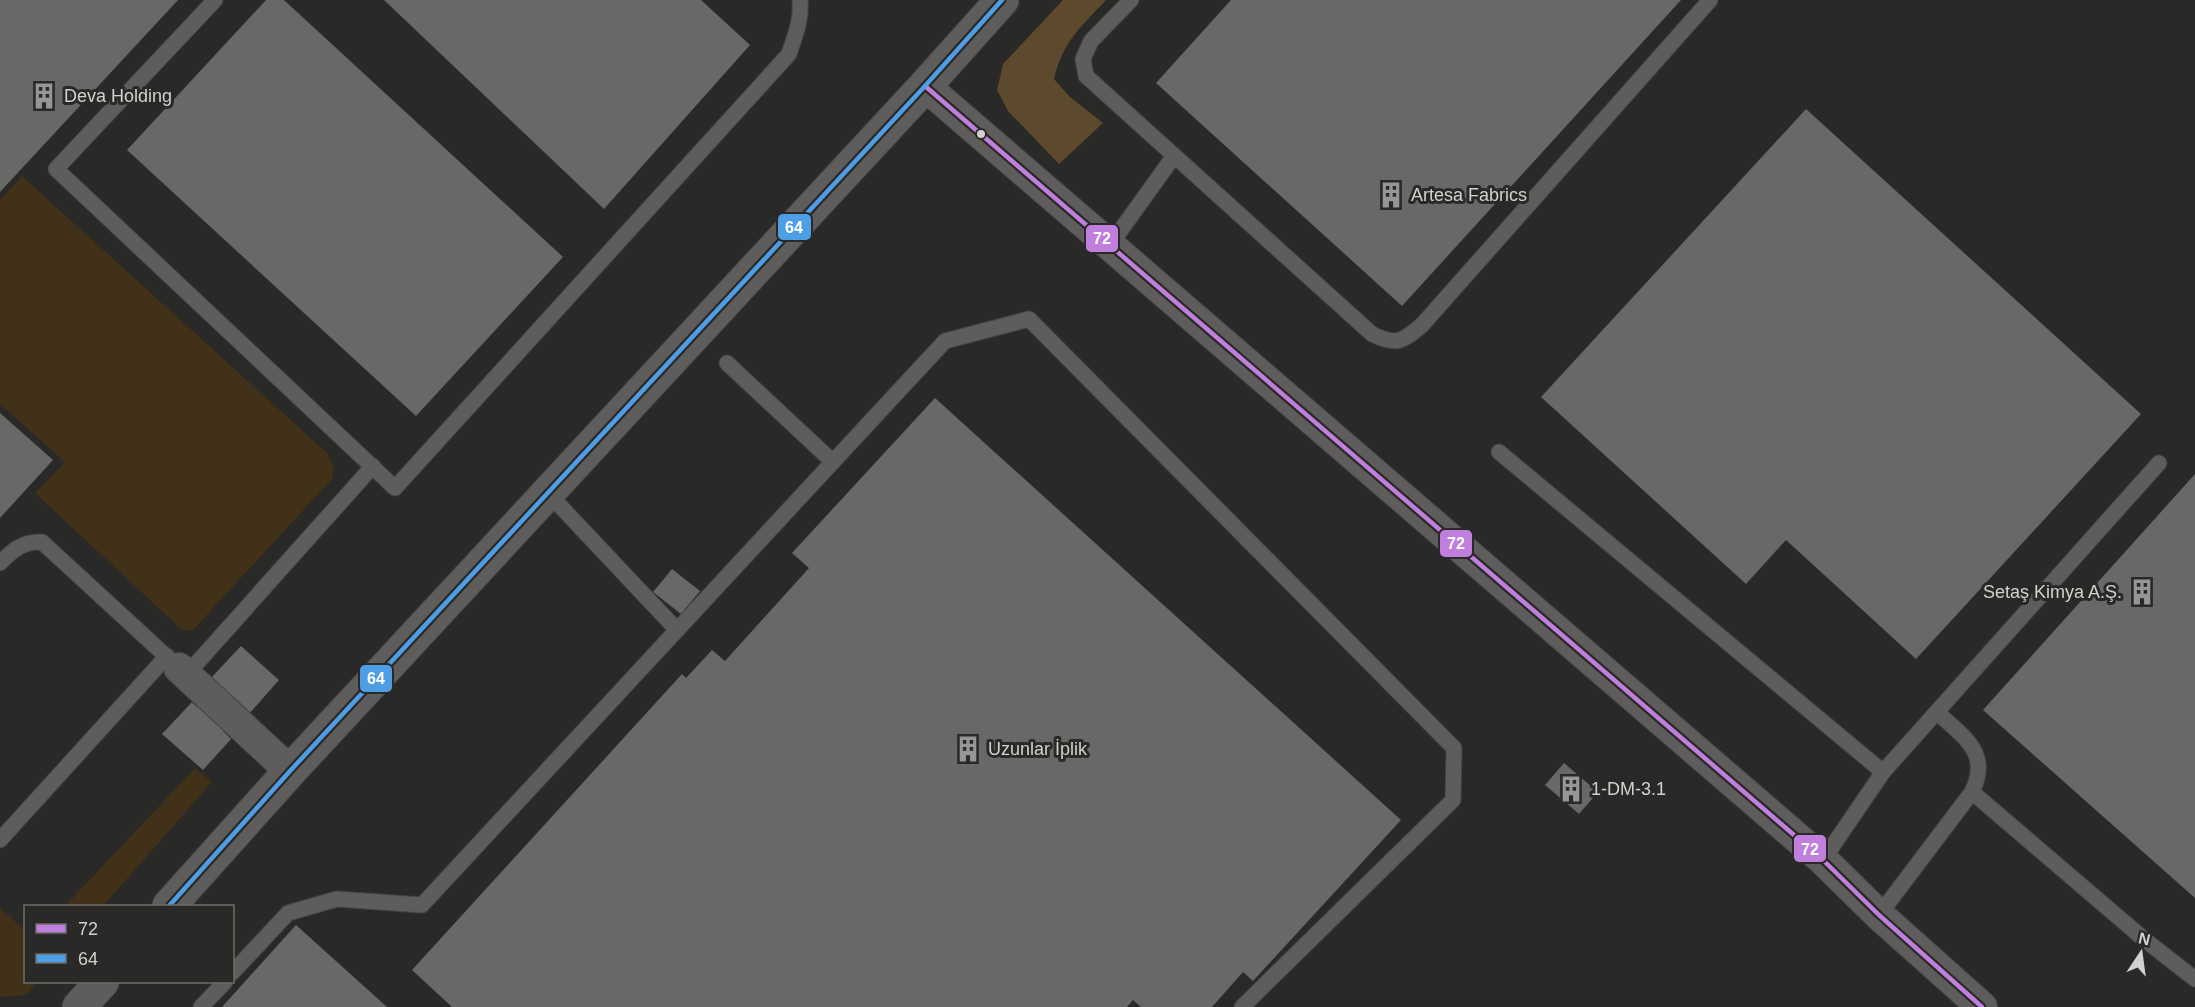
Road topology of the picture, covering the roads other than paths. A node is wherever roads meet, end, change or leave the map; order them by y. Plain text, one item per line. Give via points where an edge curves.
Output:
1 (215, 0) edge
2 (800, 0) edge
3 (1002, 0) edge
4 (1131, 0) edge
5 (1710, 0) edge
6 (925, 86) junction
7 (1174, 156) junction
8 (1110, 245) junction
9 (727, 363) dead end
10 (1498, 452) dead end
11 (833, 462) junction
12 (2158, 463) dead end
13 (373, 466) junction
14 (548, 493) junction
15 (0, 563) edge
16 (677, 630) junction
17 (173, 662) junction
18 (1937, 712) junction
19 (290, 771) junction
20 (1883, 772) junction
21 (1972, 792) junction
22 (0, 840) edge
23 (1823, 860) junction
24 (170, 905) edge
25 (1879, 915) junction
26 (234, 971) edge
27 (2195, 979) edge
28 (100, 983) edge
29 (223, 983) edge
30 (80, 1007) edge
31 (201, 1007) edge
32 (1242, 1007) edge
33 (1982, 1007) edge

1 - 13 lane via 56,169
2 - 13 lane via 798,30 789,54 396,488
3 - 6 street
4 - 7 lane via 1091,41 1083,59 1086,76
5 - 7 lane via 1422,325 1404,340 1387,341 1372,334
6 - 8 street
6 - 14 street
7 - 8 lane
8 - 23 street
9 - 11 lane
10 - 20 lane
11 - 16 lane
11 - 32 lane via 945,341 1029,319 1454,748 1453,800
12 - 18 lane
13 - 17 lane via 196,664
14 - 16 lane
14 - 19 street
15 - 17 lane via 28,541 42,542
16 - 26 lane via 423,905 337,899 288,913
17 - 19 street
17 - 22 lane
18 - 20 lane
18 - 21 lane via 1974,750 1980,763 1979,778
19 - 24 street
20 - 23 lane
21 - 25 lane
21 - 27 lane
23 - 25 street
25 - 33 street
28 - 30 street
29 - 31 lane

